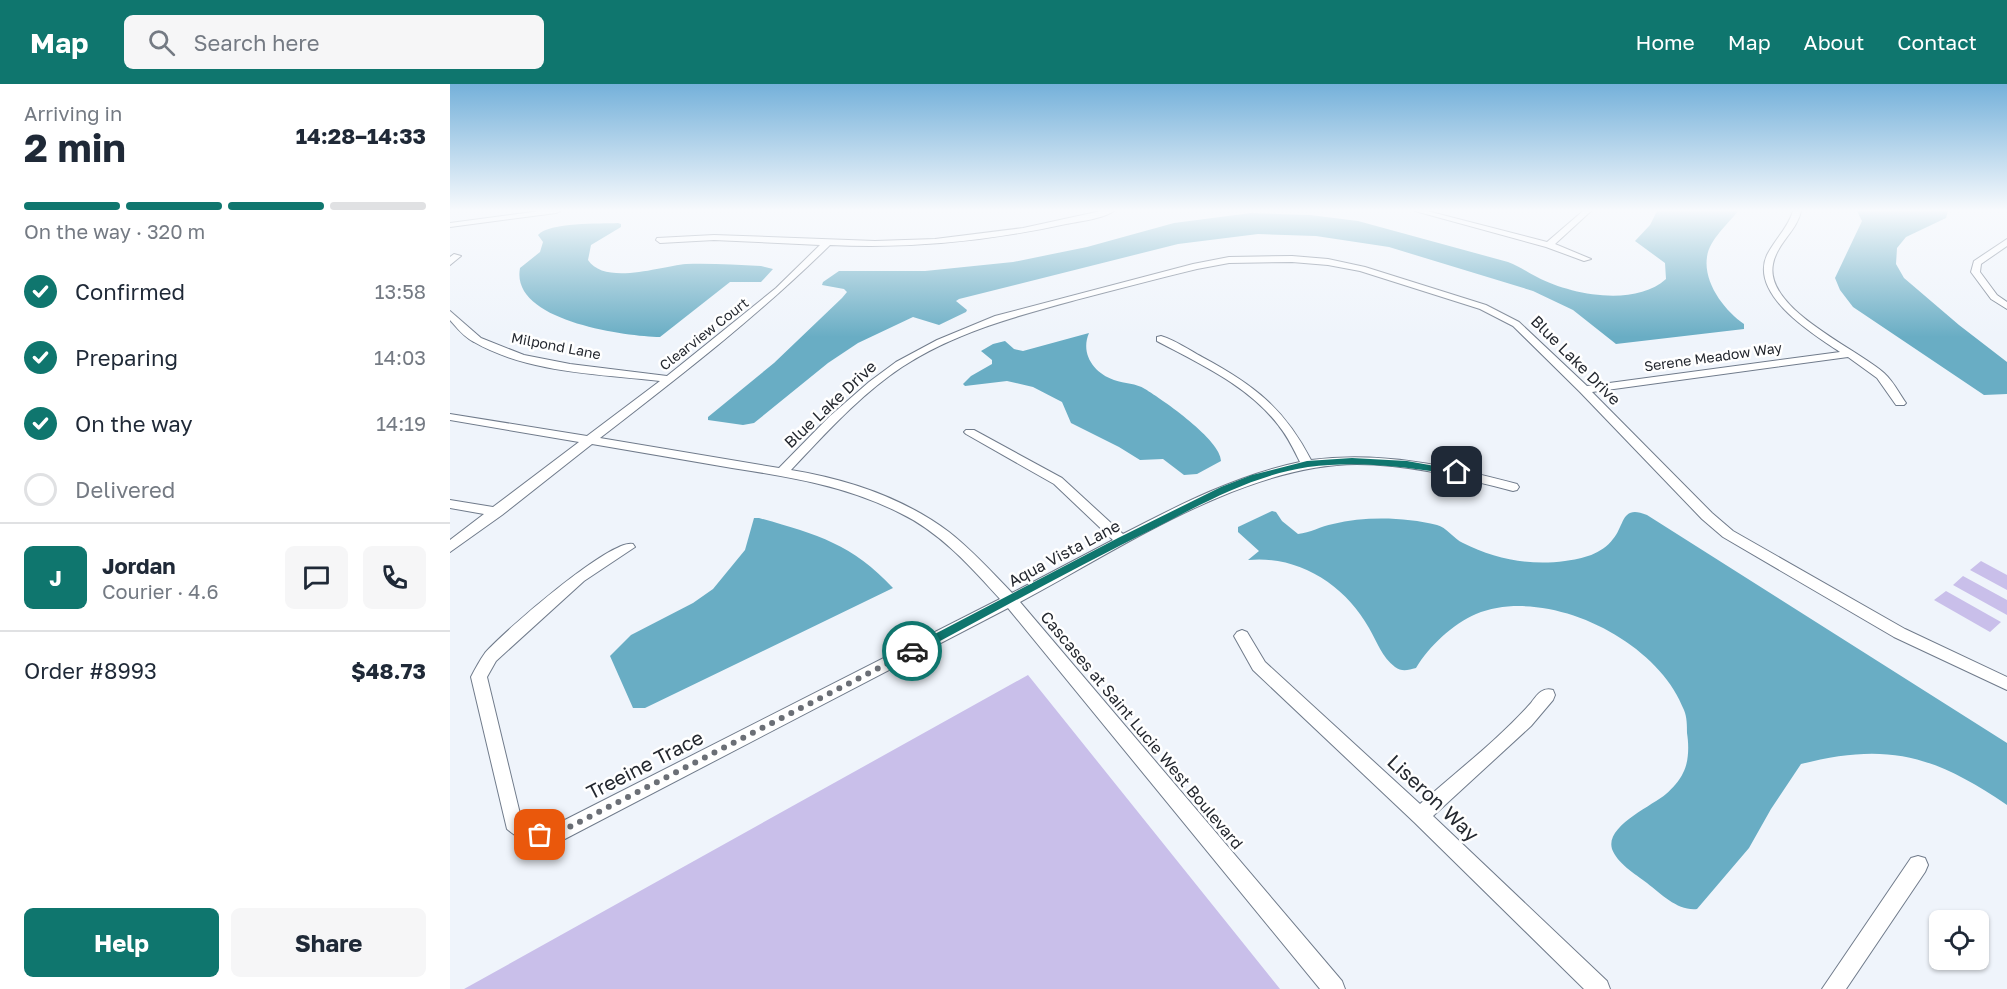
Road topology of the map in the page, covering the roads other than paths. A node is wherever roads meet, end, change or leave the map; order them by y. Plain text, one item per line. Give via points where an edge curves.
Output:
1 (816, 253) edge
2 (1571, 253) edge
3 (1772, 253) edge
4 (1991, 253) edge
5 (1587, 259) dead end
6 (2007, 306) edge
7 (450, 314) edge
8 (1161, 339) dead end
9 (1847, 354) junction
10 (668, 379) junction
11 (1584, 390) junction
12 (1900, 402) dead end
13 (450, 417) edge
14 (970, 432) dead end
15 (590, 440) junction
16 (1307, 464) junction
17 (783, 471) junction
18 (1513, 487) dead end
19 (450, 504) edge
20 (496, 512) junction
21 (1121, 540) junction
22 (450, 547) edge
23 (628, 547) dead end
24 (1011, 600) junction
25 (1242, 636) dead end
26 (2007, 684) edge
27 (1547, 695) dead end
28 (1419, 816) junction
29 (1918, 865) dead end
30 (1334, 989) edge
31 (1599, 989) edge
32 (1833, 989) edge

1 - 10 street, Clearview Court via 771,297
2 - 5 street
3 - 9 street via 1768,272 1773,287 1796,316
4 - 6 street via 1977,263 1975,272 1994,297
7 - 10 street, Milpond Lane via 476,339 517,355
8 - 16 street via 1208,364 1263,401 1282,421
9 - 11 street, Serene Meadow Way
9 - 12 street via 1881,376
10 - 15 street, Clearview Court
11 - 17 street, Blue Lake Drive via 1516,324 1483,307 1328,262 1229,260 1038,306 950,337 886,374 842,411
11 - 26 street, Blue Lake Drive via 1728,534 1872,620
13 - 15 street, Cascases at Saint Lucie West Boulevard
14 - 21 street via 1058,482
15 - 17 street, Cascases at Saint Lucie West Boulevard
15 - 20 street, Clearview Court
16 - 18 street, Aqua Vista Lane via 1352,461 1439,468
16 - 21 street, Aqua Vista Lane via 1225,489
17 - 24 street, Cascases at Saint Lucie West Boulevard via 817,478 906,510 944,536
19 - 20 street
20 - 22 street, Clearview Court
21 - 24 street, Aqua Vista Lane
23 - 24 street, Treeine Trace via 579,577 491,657 479,677 513,823 526,834 554,835
24 - 30 street, Cascases at Saint Lucie West Boulevard
25 - 28 street, Liseron Way via 1259,666
27 - 28 street via 1525,721
28 - 31 street, Liseron Way
29 - 32 street

